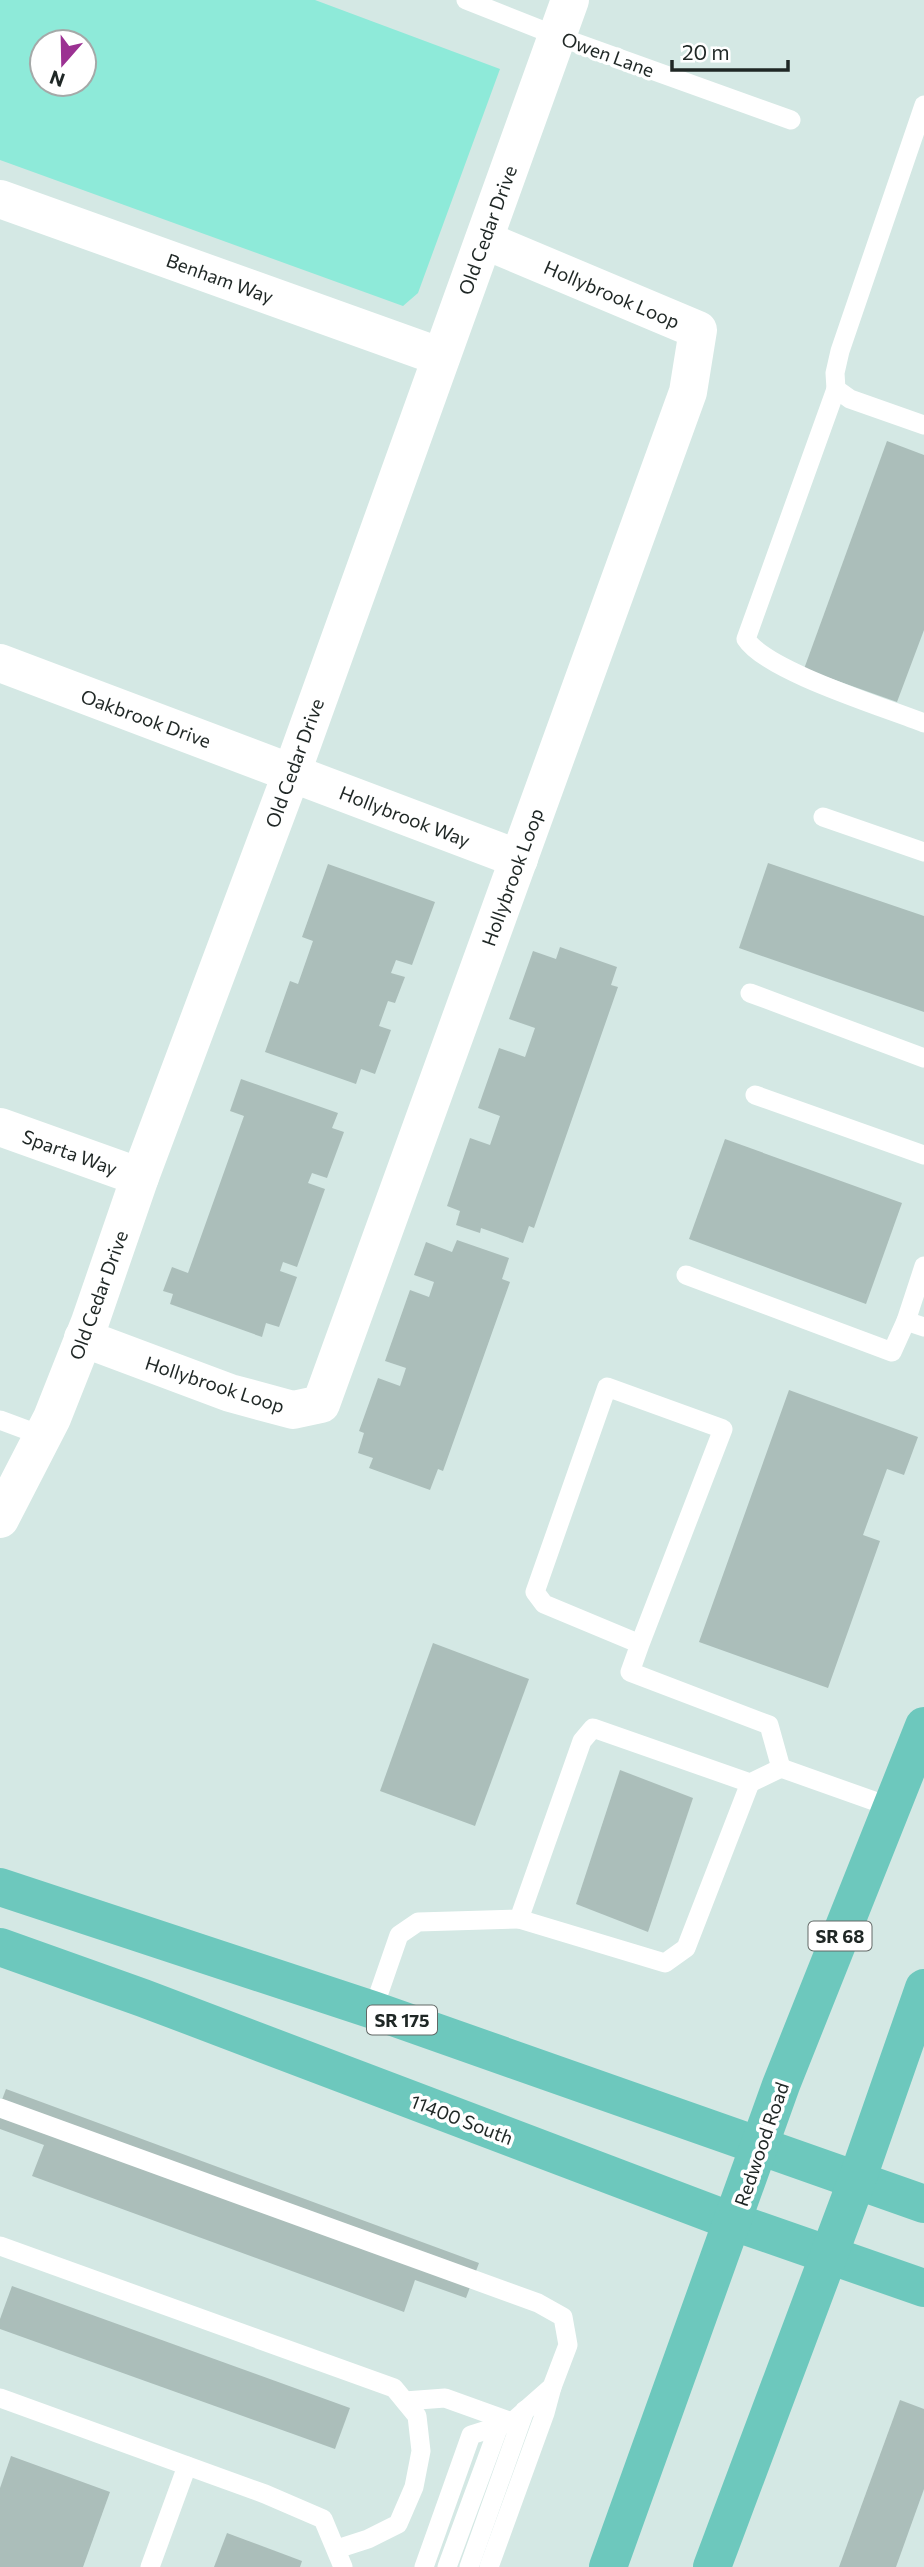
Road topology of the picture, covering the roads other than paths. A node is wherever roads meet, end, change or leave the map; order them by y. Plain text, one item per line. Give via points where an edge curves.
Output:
1 (466, 0) edge
2 (570, 0) edge
3 (557, 36) junction
4 (924, 105) edge
5 (791, 120) dead end
6 (0, 199) edge
7 (484, 240) junction
8 (441, 357) junction
9 (836, 390) junction
10 (924, 425) edge
11 (0, 663) edge
12 (924, 723) edge
13 (292, 772) junction
14 (822, 817) dead end
15 (924, 852) edge
16 (519, 859) junction
17 (750, 993) dead end
18 (924, 1058) edge
19 (755, 1096) dead end
20 (0, 1127) edge
21 (924, 1155) edge
22 (140, 1177) junction
23 (924, 1266) edge
24 (686, 1275) dead end
25 (915, 1324) edge
26 (83, 1338) junction
27 (0, 1420) edge
28 (43, 1436) junction
29 (0, 1519) edge
30 (640, 1644) junction
31 (924, 1726) edge
32 (781, 1768) junction
33 (750, 1783) junction
34 (891, 1807) junction
35 (0, 1887) edge
36 (519, 1919) junction
37 (0, 1947) edge
38 (924, 1988) edge
39 (373, 2010) junction
40 (0, 2108) edge
41 (760, 2147) junction
42 (857, 2180) junction
43 (924, 2204) edge
44 (734, 2222) junction
45 (0, 2246) edge
46 (828, 2257) junction
47 (924, 2288) edge
48 (552, 2387) junction
49 (0, 2398) edge
50 (405, 2401) junction
51 (512, 2419) junction
52 (187, 2466) junction
53 (340, 2558) edge
54 (150, 2567) edge
55 (424, 2567) edge
56 (447, 2567) edge
57 (469, 2567) edge
58 (489, 2567) edge
59 (608, 2567) edge
60 (712, 2567) edge

1 - 3 lane, Owen Lane
2 - 3 street, Old Cedar Drive
3 - 5 lane, Owen Lane
3 - 7 street, Old Cedar Drive
4 - 9 lane via 840,351
6 - 8 street, Benham Way
7 - 8 street, Old Cedar Drive
7 - 16 street, Hollybrook Loop via 698,330 688,391
8 - 13 street, Old Cedar Drive
9 - 10 lane
9 - 12 lane via 746,639 783,668
11 - 13 street, Oakbrook Drive
13 - 16 street, Hollybrook Way
13 - 22 street, Old Cedar Drive
14 - 15 lane
16 - 26 street, Hollybrook Loop via 321,1404 293,1410 230,1393
17 - 18 lane
19 - 21 lane
20 - 22 street, Sparta Way
22 - 26 street, Old Cedar Drive
23 - 25 lane
24 - 25 lane via 892,1352
26 - 28 street, Old Cedar Drive
27 - 28 lane
28 - 29 street, Old Cedar Drive
30 - 30 lane via 544,1604 535,1592 607,1387 723,1429
30 - 32 lane via 630,1672 769,1725
31 - 34 main road, Redwood Road / SR 68
32 - 33 lane
32 - 34 lane
33 - 36 lane via 686,1948 664,1963
33 - 36 lane via 593,1728 582,1741
34 - 41 main road, Redwood Road / SR 68
35 - 39 main road, SR 175
36 - 39 lane via 418,1922 399,1935
37 - 44 main road, 11400 South
38 - 42 main road
39 - 41 main road, SR 175
40 - 48 lane via 538,2303 564,2317 568,2345
41 - 42 main road, SR 175
41 - 44 main road, Redwood Road / SR 68
42 - 43 main road, SR 175
42 - 46 main road
44 - 46 main road, 11400 South
44 - 59 main road, Redwood Road / SR 68
45 - 50 lane via 394,2388
46 - 47 main road, 11400 South
46 - 60 main road
48 - 51 lane
48 - 58 lane
49 - 52 lane
50 - 51 lane via 445,2398
50 - 53 lane via 417,2416 421,2451 414,2487 398,2524
51 - 55 lane via 471,2435
51 - 56 lane
51 - 57 lane
52 - 53 lane via 323,2519
52 - 54 lane

